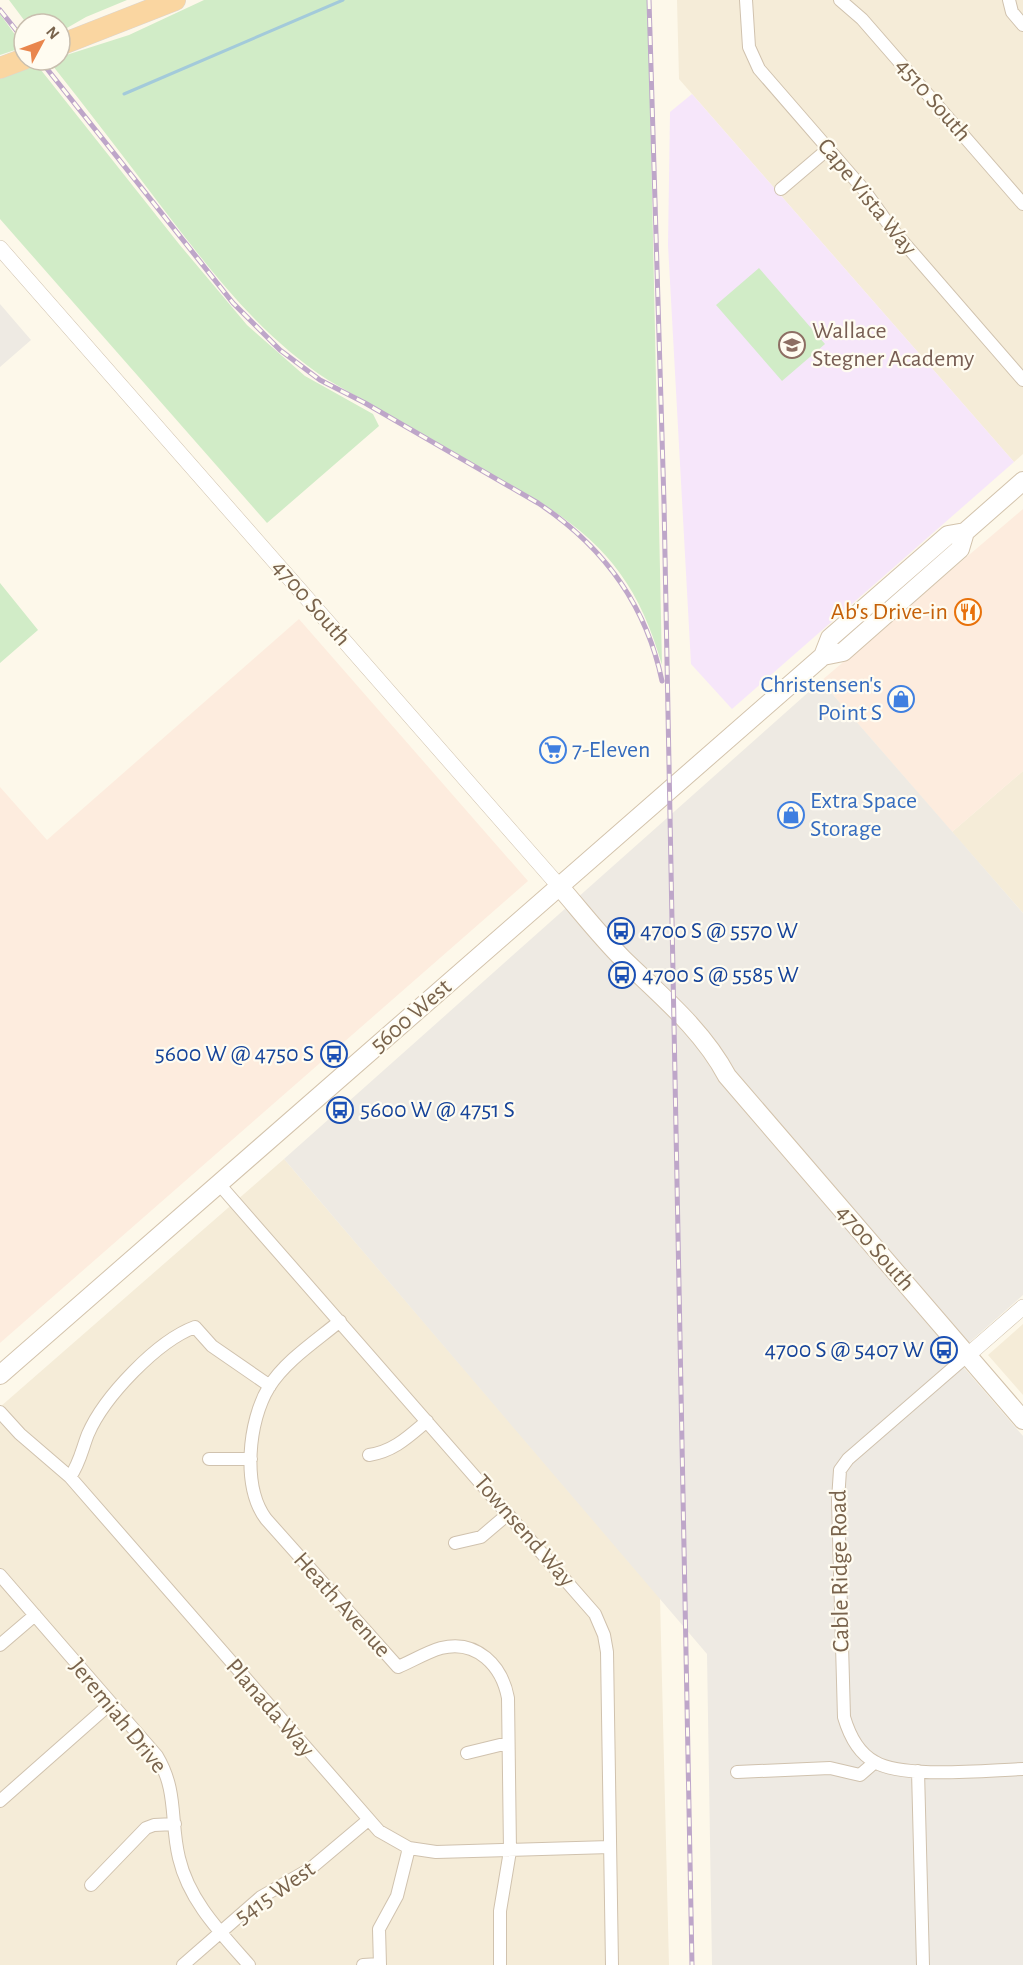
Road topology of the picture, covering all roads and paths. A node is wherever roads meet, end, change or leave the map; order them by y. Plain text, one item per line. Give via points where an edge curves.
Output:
1 (175, 0) edge
2 (746, 0) edge
3 (840, 0) edge
4 (1009, 0) edge
5 (1023, 25) edge
6 (72, 40) edge
7 (828, 149) junction
8 (782, 189) dead end
9 (1023, 204) edge
10 (0, 248) edge
11 (1020, 372) edge
12 (1023, 481) edge
13 (559, 886) junction
14 (219, 1184) junction
15 (1023, 1307) edge
16 (339, 1321) junction
17 (968, 1355) junction
18 (0, 1375) edge
19 (270, 1386) junction
20 (0, 1412) edge
21 (1023, 1420) edge
22 (427, 1421) junction
23 (369, 1455) dead end
24 (209, 1459) dead end
25 (251, 1459) junction
26 (70, 1477) junction
27 (508, 1514) junction
28 (455, 1543) dead end
29 (0, 1575) edge
30 (35, 1615) junction
31 (0, 1645) edge
32 (111, 1703) junction
33 (508, 1743) junction
34 (467, 1754) dead end
35 (874, 1762) junction
36 (1023, 1769) edge
37 (918, 1771) junction
38 (737, 1772) dead end
39 (0, 1801) edge
40 (367, 1821) junction
41 (175, 1824) junction
42 (610, 1847) junction
43 (410, 1848) junction
44 (510, 1851) junction
45 (91, 1885) dead end
46 (220, 1932) junction
47 (380, 1964) edge
48 (183, 1965) edge
49 (249, 1965) edge
50 (363, 1965) edge
51 (500, 1965) edge
52 (612, 1965) edge
53 (923, 1965) edge

1 - 6 highway
2 - 7 street, Cape Vista Way via 747,38 755,62
3 - 9 street, 4510 South via 862,19
4 - 5 street via 1012,12
7 - 8 street
7 - 11 street, Cape Vista Way via 892,229
10 - 13 street, 4700 South
12 - 13 main road, 5600 West via 965,532 948,535 838,631 830,638 823,656
13 - 14 main road, 5600 West
13 - 17 main road, 4700 South via 623,959 642,988 710,1065 727,1076
14 - 16 street, Townsend Way
14 - 18 main road, 5600 West
15 - 17 street
16 - 19 street, Heath Avenue
16 - 22 street, Townsend Way
17 - 21 main road, 4700 South
17 - 35 street, Cable Ridge Road via 840,1470 844,1717 856,1744
19 - 25 street, Heath Avenue via 257,1419
19 - 26 street via 212,1346 195,1327 178,1333 122,1383 104,1407
20 - 26 street, Planada Way
22 - 23 street via 399,1445
22 - 27 street, Townsend Way
24 - 25 street
25 - 33 street, Heath Avenue via 252,1493 260,1511 398,1667 454,1646 468,1647 495,1664 508,1698
26 - 40 street, Planada Way
27 - 28 street via 481,1537
27 - 42 street, Townsend Way via 586,1602 604,1635
29 - 30 street, Jeremiah Drive
30 - 31 street
30 - 32 street, Jeremiah Drive
32 - 39 street
32 - 41 street, Jeremiah Drive via 166,1770
33 - 34 street
33 - 44 street, Heath Avenue
35 - 37 street via 896,1770
35 - 38 street via 860,1775 830,1768
36 - 37 street
37 - 53 street
40 - 43 street, Planada Way via 396,1843
40 - 46 street, 5415 West via 320,1862 272,1889
41 - 45 street via 146,1828
41 - 46 street, Jeremiah Drive via 184,1876 192,1894
42 - 44 street, Planada Way
42 - 52 street, Townsend Way
43 - 44 street, Planada Way via 436,1852
43 - 47 street via 397,1896 379,1929
44 - 51 street, Heath Avenue via 500,1911
46 - 48 street, 5415 West
46 - 49 street, Jeremiah Drive
47 - 50 street

